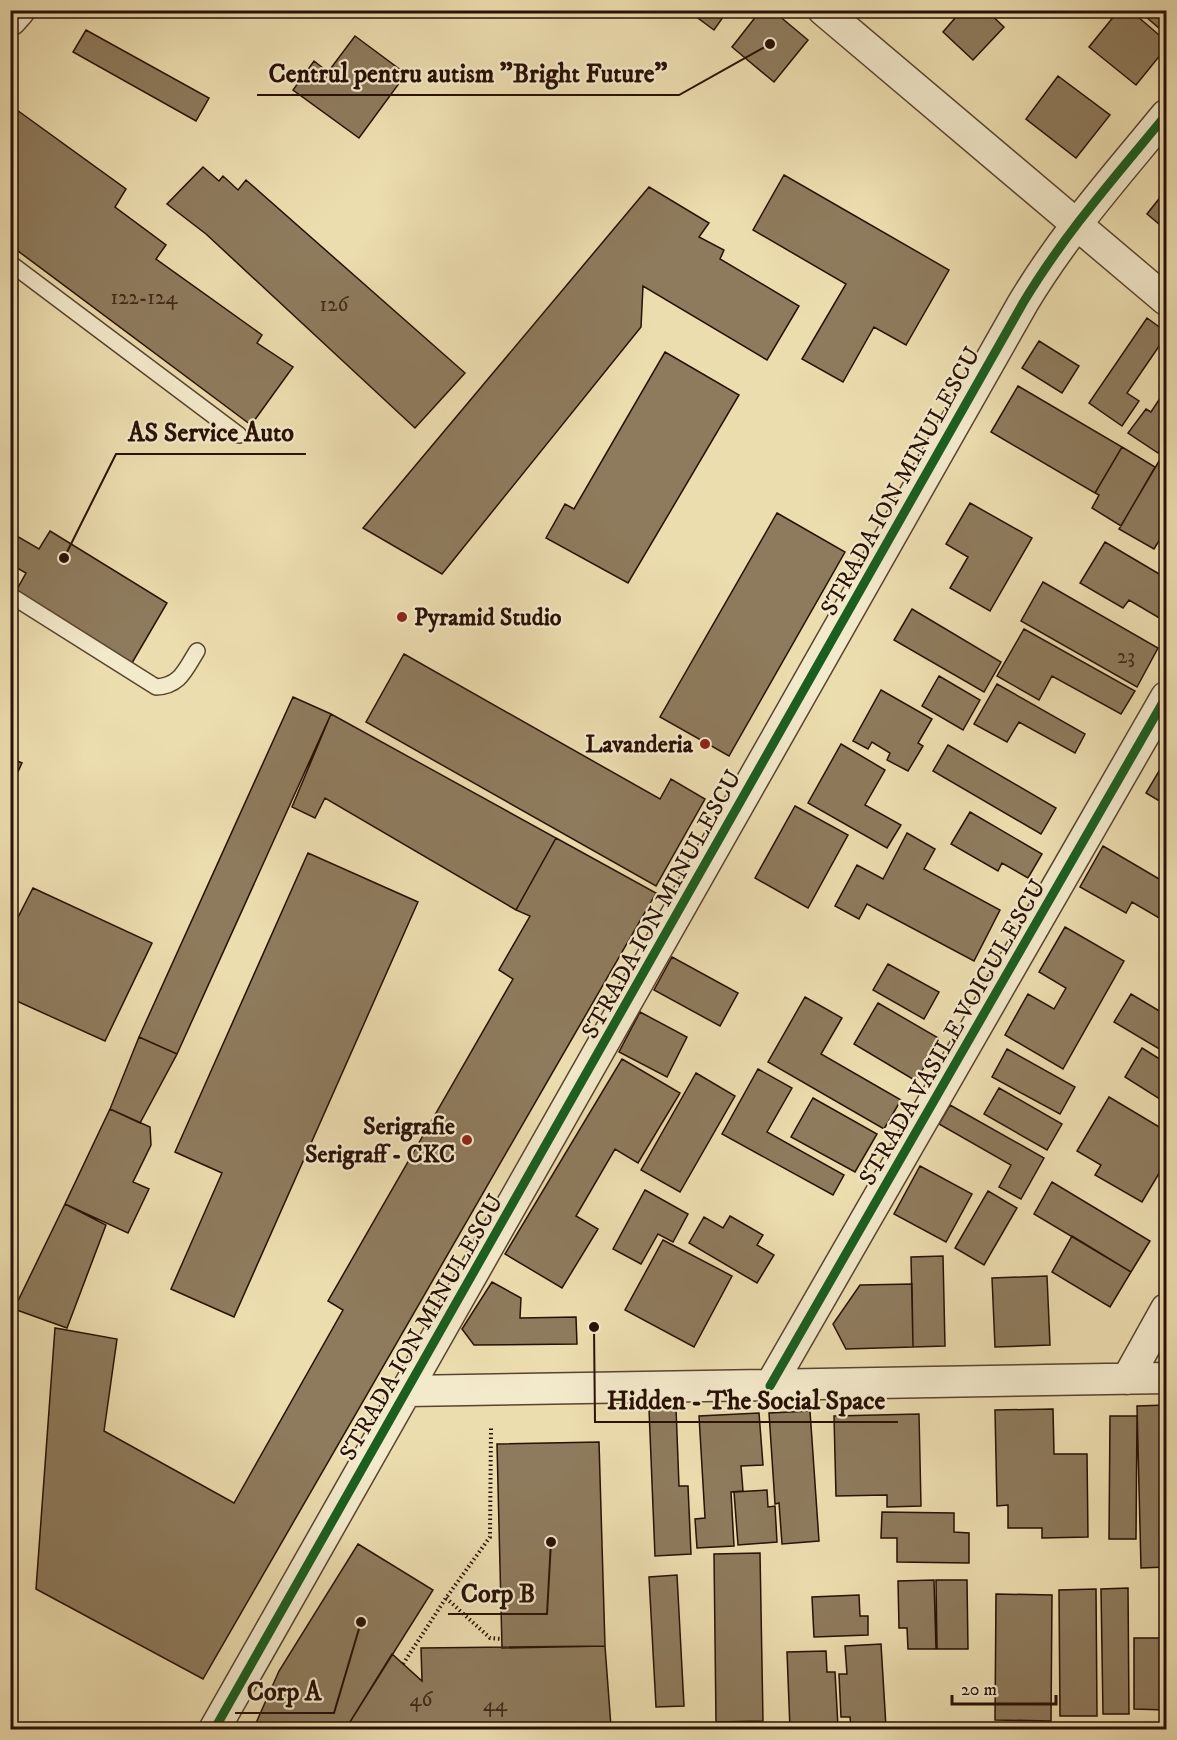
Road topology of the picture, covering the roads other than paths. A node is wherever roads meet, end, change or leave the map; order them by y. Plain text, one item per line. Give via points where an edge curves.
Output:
1 (18, 10) edge
2 (823, 10) edge
3 (10, 19) edge
4 (1167, 115) edge
5 (1075, 224) junction
6 (10, 262) edge
7 (1167, 300) edge
8 (239, 435) dead end
9 (10, 595) edge
10 (196, 651) dead end
11 (1167, 697) edge
12 (1167, 1309) edge
13 (1167, 1378) edge
14 (1127, 1379) junction
15 (770, 1386) junction
16 (407, 1392) junction
17 (214, 1730) edge

1 - 3 street
2 - 5 street
4 - 5 street, STRADA ION MINULESCU
5 - 7 street
5 - 16 street, STRADA ION MINULESCU via 1023,303
6 - 8 lane
9 - 10 lane via 156,687 168,687 182,676
11 - 15 street, STRADA VASILE VOICULESCU
12 - 14 street
13 - 14 street
14 - 15 street
15 - 16 street
16 - 17 street, STRADA ION MINULESCU

